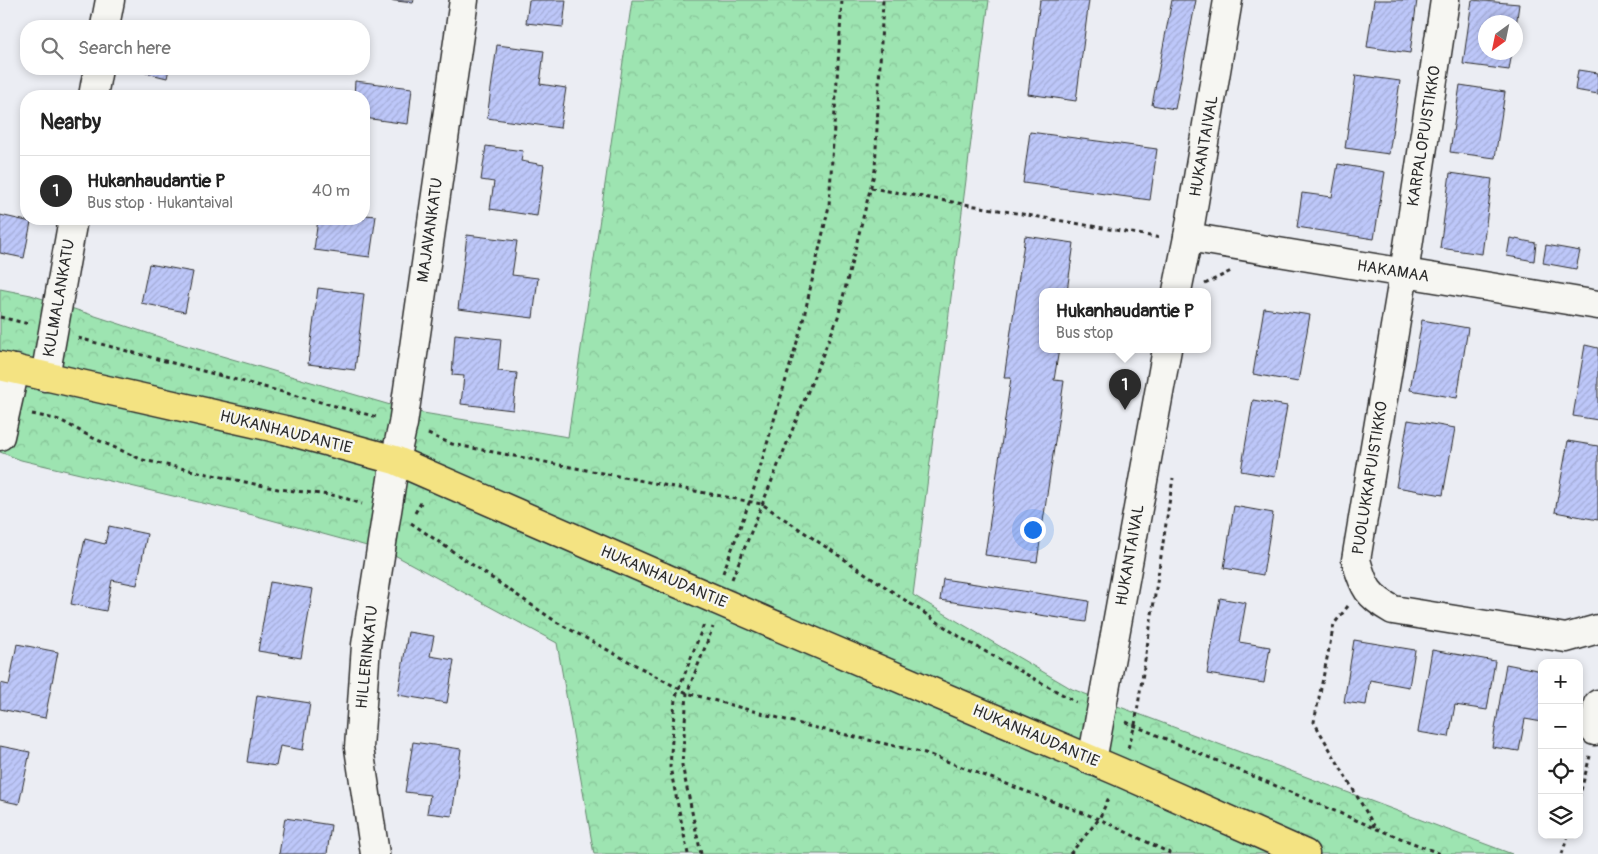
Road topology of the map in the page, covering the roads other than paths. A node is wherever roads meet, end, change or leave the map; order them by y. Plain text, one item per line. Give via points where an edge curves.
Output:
1 (110, 0) edge
2 (464, 0) edge
3 (1228, 0) edge
4 (1444, 0) edge
5 (106, 20) edge
6 (97, 75) edge
7 (94, 90) edge
8 (72, 225) edge
9 (1175, 238) junction
10 (1404, 273) junction
11 (1177, 288) edge
12 (1598, 305) edge
13 (1166, 353) edge
14 (7, 368) edge
15 (45, 377) junction
16 (0, 436) edge
17 (395, 460) junction
18 (1598, 629) edge
19 (1598, 704) edge
20 (1595, 731) road end
21 (1092, 761) junction
22 (375, 854) edge
23 (1305, 854) edge

1 - 5 street
2 - 17 street, MAJAVANKATU via 403,424
3 - 9 street, HUKANTAIVAL
4 - 10 street, KARPALOPUISTIKKO
6 - 7 street
8 - 15 street, KULMALANKATU
9 - 10 street, HAKAMAA
9 - 11 street, HUKANTAIVAL
10 - 12 street, HAKAMAA
10 - 18 street, PUOLUKKAPUISTIKKO via 1356,560 1364,586 1376,600 1393,610 1566,638
13 - 21 street, HUKANTAIVAL
14 - 15 main road, HUKANHAUDANTIE
14 - 16 street via 6,408
15 - 17 main road, HUKANHAUDANTIE via 285,430
17 - 21 main road, HUKANHAUDANTIE, bridge
17 - 22 street, HILLERINKATU via 366,646 359,748
19 - 20 street
21 - 23 main road, HUKANHAUDANTIE

